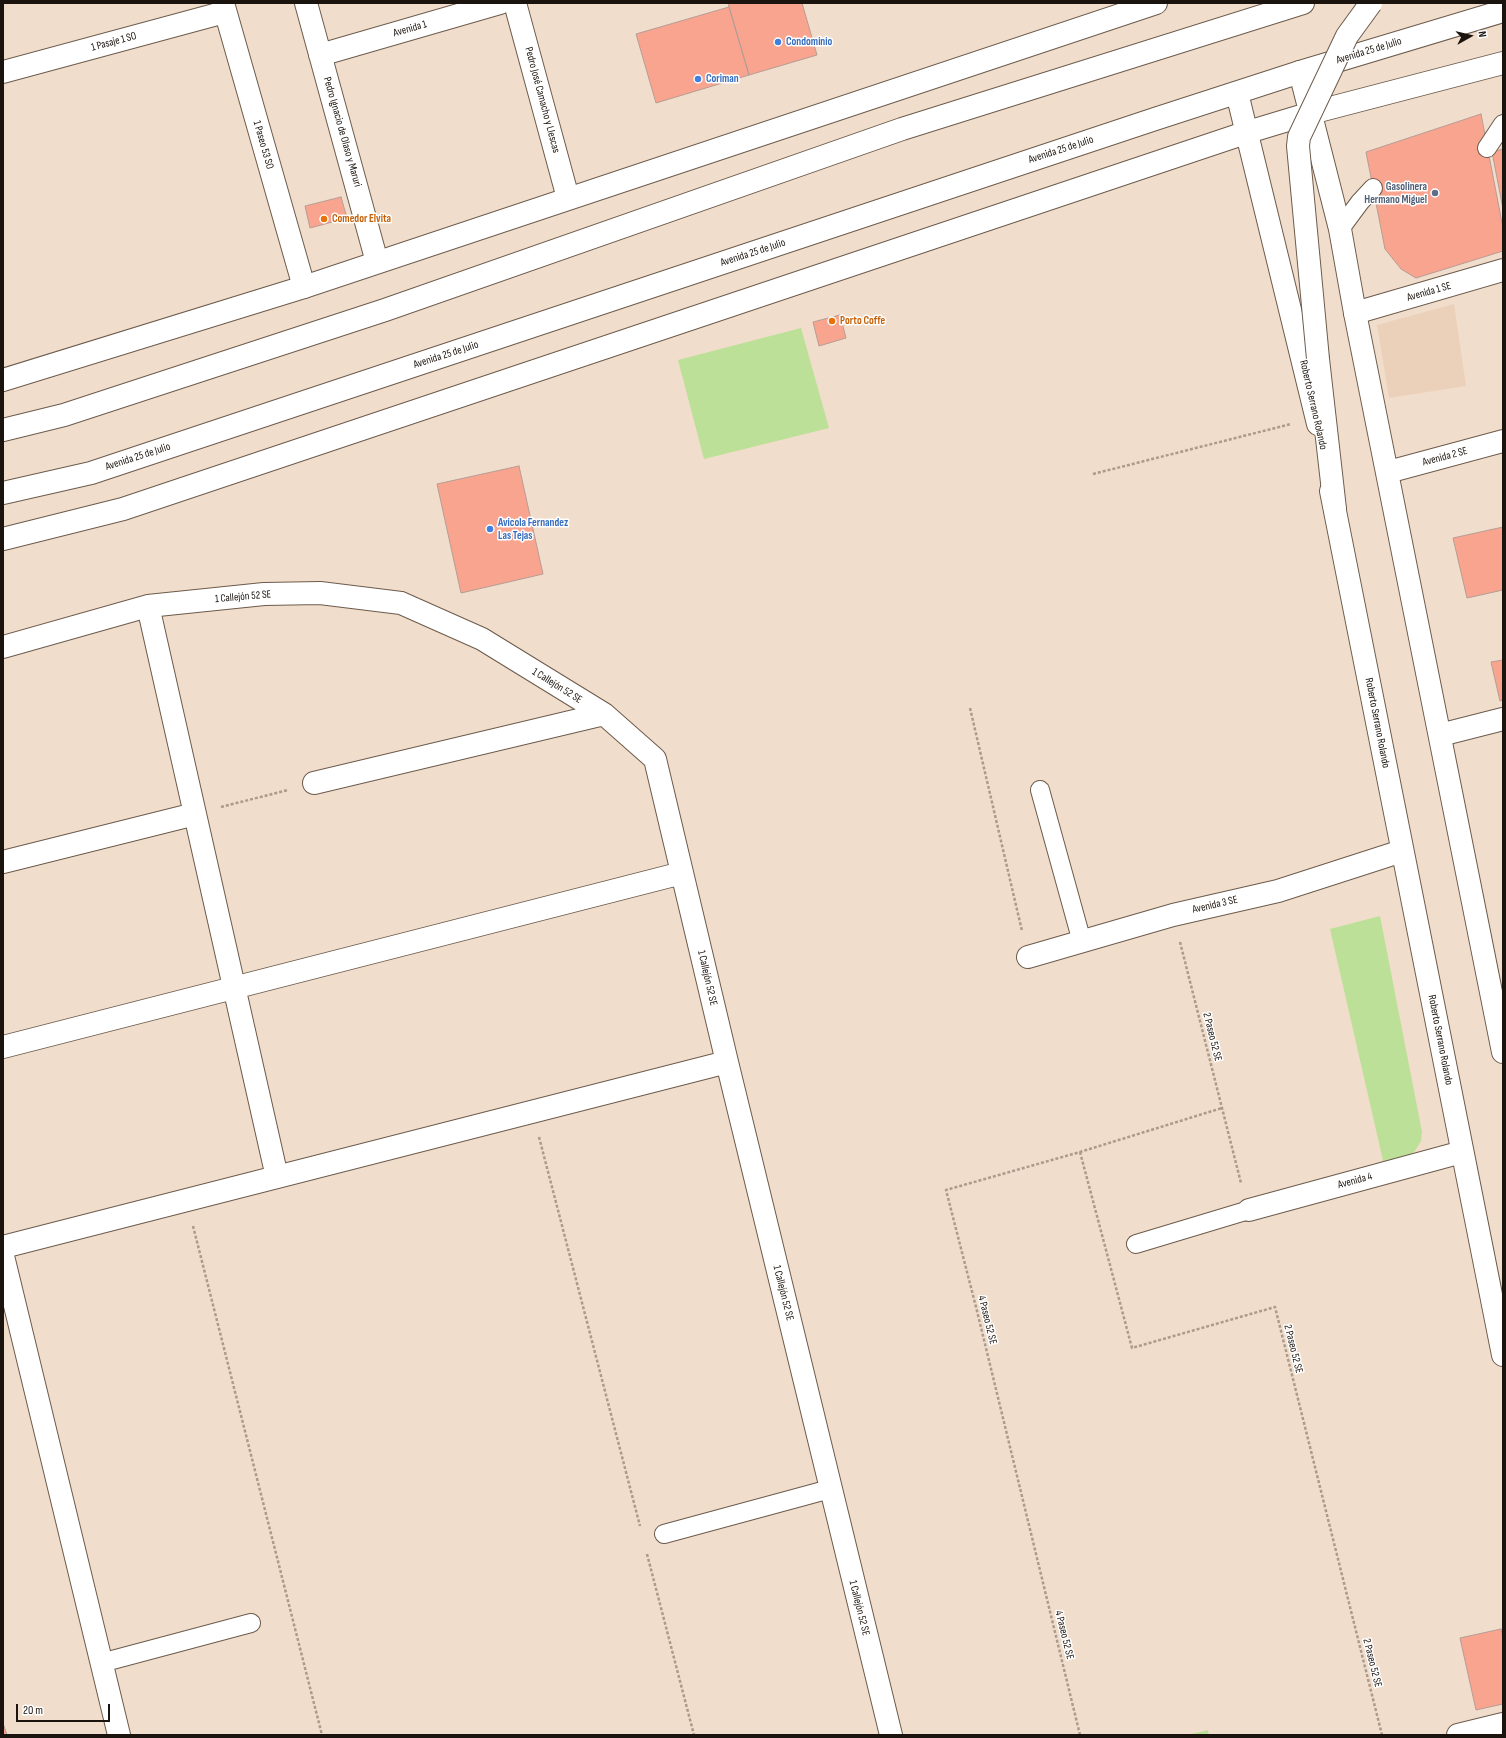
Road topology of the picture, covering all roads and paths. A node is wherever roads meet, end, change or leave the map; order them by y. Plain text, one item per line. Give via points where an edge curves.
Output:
1 (306, 3) edge
2 (500, 3) edge
3 (515, 3) edge
4 (1156, 3) edge
5 (1303, 3) edge
6 (1372, 3) edge
7 (224, 8) edge
8 (1503, 11) edge
9 (320, 55) junction
10 (1503, 63) edge
11 (3, 72) edge
12 (1300, 72) junction
13 (1237, 93) junction
14 (1311, 113) junction
15 (1503, 124) edge
16 (1248, 132) junction
17 (1487, 148) dead end
18 (1373, 188) dead end
19 (568, 198) junction
20 (1340, 229) junction
21 (377, 262) junction
22 (1503, 270) edge
23 (304, 287) junction
24 (1355, 313) junction
25 (3, 380) edge
26 (1316, 417) junction
27 (3, 430) edge
28 (1503, 441) edge
29 (1388, 472) junction
30 (1093, 474) dead end
31 (3, 493) edge
32 (1334, 509) junction
33 (3, 539) edge
34 (148, 606) junction
35 (3, 647) edge
36 (970, 708) dead end
37 (604, 714) junction
38 (1503, 719) edge
39 (1440, 735) junction
40 (314, 783) joint
41 (1040, 790) dead end
42 (195, 814) junction
43 (1402, 851) junction
44 (3, 862) edge
45 (682, 873) junction
46 (1173, 915) junction
47 (1082, 942) junction
48 (1028, 957) joint
49 (235, 988) junction
50 (3, 1047) edge
51 (1503, 1052) edge
52 (727, 1062) junction
53 (1222, 1108) junction
54 (533, 1112) junction
55 (1080, 1152) junction
56 (1462, 1152) junction
57 (277, 1177) junction
58 (187, 1200) junction
59 (1249, 1210) junction
60 (1136, 1244) dead end
61 (3, 1246) edge
62 (3, 1256) edge
63 (1503, 1355) edge
64 (830, 1489) junction
65 (640, 1527) dead end
66 (664, 1534) dead end
67 (646, 1550) dead end
68 (251, 1623) dead end
69 (101, 1663) junction
70 (1503, 1724) edge
71 (119, 1735) edge
72 (322, 1735) edge
73 (694, 1735) edge
74 (891, 1735) edge
75 (1080, 1735) edge
76 (1382, 1735) edge
77 (1458, 1735) edge

1 - 9 main road, Pedro Ignacio de Olaso y Maruri
2 - 9 main road, Avenida 1
3 - 19 main road, Pedro José Camacho y Llescas
4 - 19 main road
5 - 27 main road via 902,129 385,310 64,415
6 - 32 main road, bridge via 1347,36 1299,137 1298,146
7 - 11 main road, 1 Pasaje 1 SO
7 - 23 main road, 1 Paseo 53 SO
8 - 12 main road, Avenida 25 de Julio
9 - 21 main road, Pedro Ignacio de Olaso y Maruri
10 - 14 main road
12 - 13 main road, Avenida 25 de Julio
12 - 14 main road
13 - 16 main road, Roberto Serrano Rolando
13 - 31 main road, Avenida 25 de Julio via 91,473
14 - 16 main road
14 - 20 main road
15 - 17 lane
16 - 26 main road, Roberto Serrano Rolando
16 - 33 main road via 124,509
18 - 20 lane
19 - 21 main road
20 - 24 main road
21 - 23 main road
22 - 24 main road, Avenida 1 SE
23 - 25 main road
24 - 29 main road
26 - 30 path
26 - 32 main road, Roberto Serrano Rolando
28 - 29 main road, Avenida 2 SE
29 - 39 main road
32 - 43 main road, Roberto Serrano Rolando
34 - 35 main road, 1 Callejón 52 SE
34 - 37 main road, 1 Callejón 52 SE via 264,594 320,593 401,602 482,639
34 - 42 main road
36 - 48 path
37 - 40 main road
37 - 45 main road, 1 Callejón 52 SE via 655,759
38 - 39 main road
39 - 51 main road
40 - 42 path
41 - 47 lane
42 - 44 main road
42 - 49 main road
43 - 46 main road, Avenida 3 SE via 1278,890
43 - 56 main road, Roberto Serrano Rolando
45 - 49 main road
45 - 52 main road, 1 Callejón 52 SE
46 - 47 main road, Avenida 3 SE
46 - 53 path, 2 Paseo 52 SE
47 - 48 main road, Avenida 3 SE
49 - 50 main road
49 - 57 main road
52 - 54 main road
52 - 64 main road, 1 Callejón 52 SE
53 - 55 path, 4 Paseo 52 SE
53 - 59 path, 2 Paseo 52 SE
54 - 57 main road
54 - 65 path
55 - 75 path, 4 Paseo 52 SE via 946,1190
55 - 76 path, 2 Paseo 52 SE via 1132,1348 1275,1307
56 - 59 main road, Avenida 4
56 - 63 main road, Roberto Serrano Rolando
57 - 58 main road
58 - 61 main road
58 - 72 path
59 - 60 lane
62 - 69 main road
64 - 66 lane
64 - 74 main road, 1 Callejón 52 SE
67 - 73 path
68 - 69 lane
69 - 71 main road
70 - 77 main road

